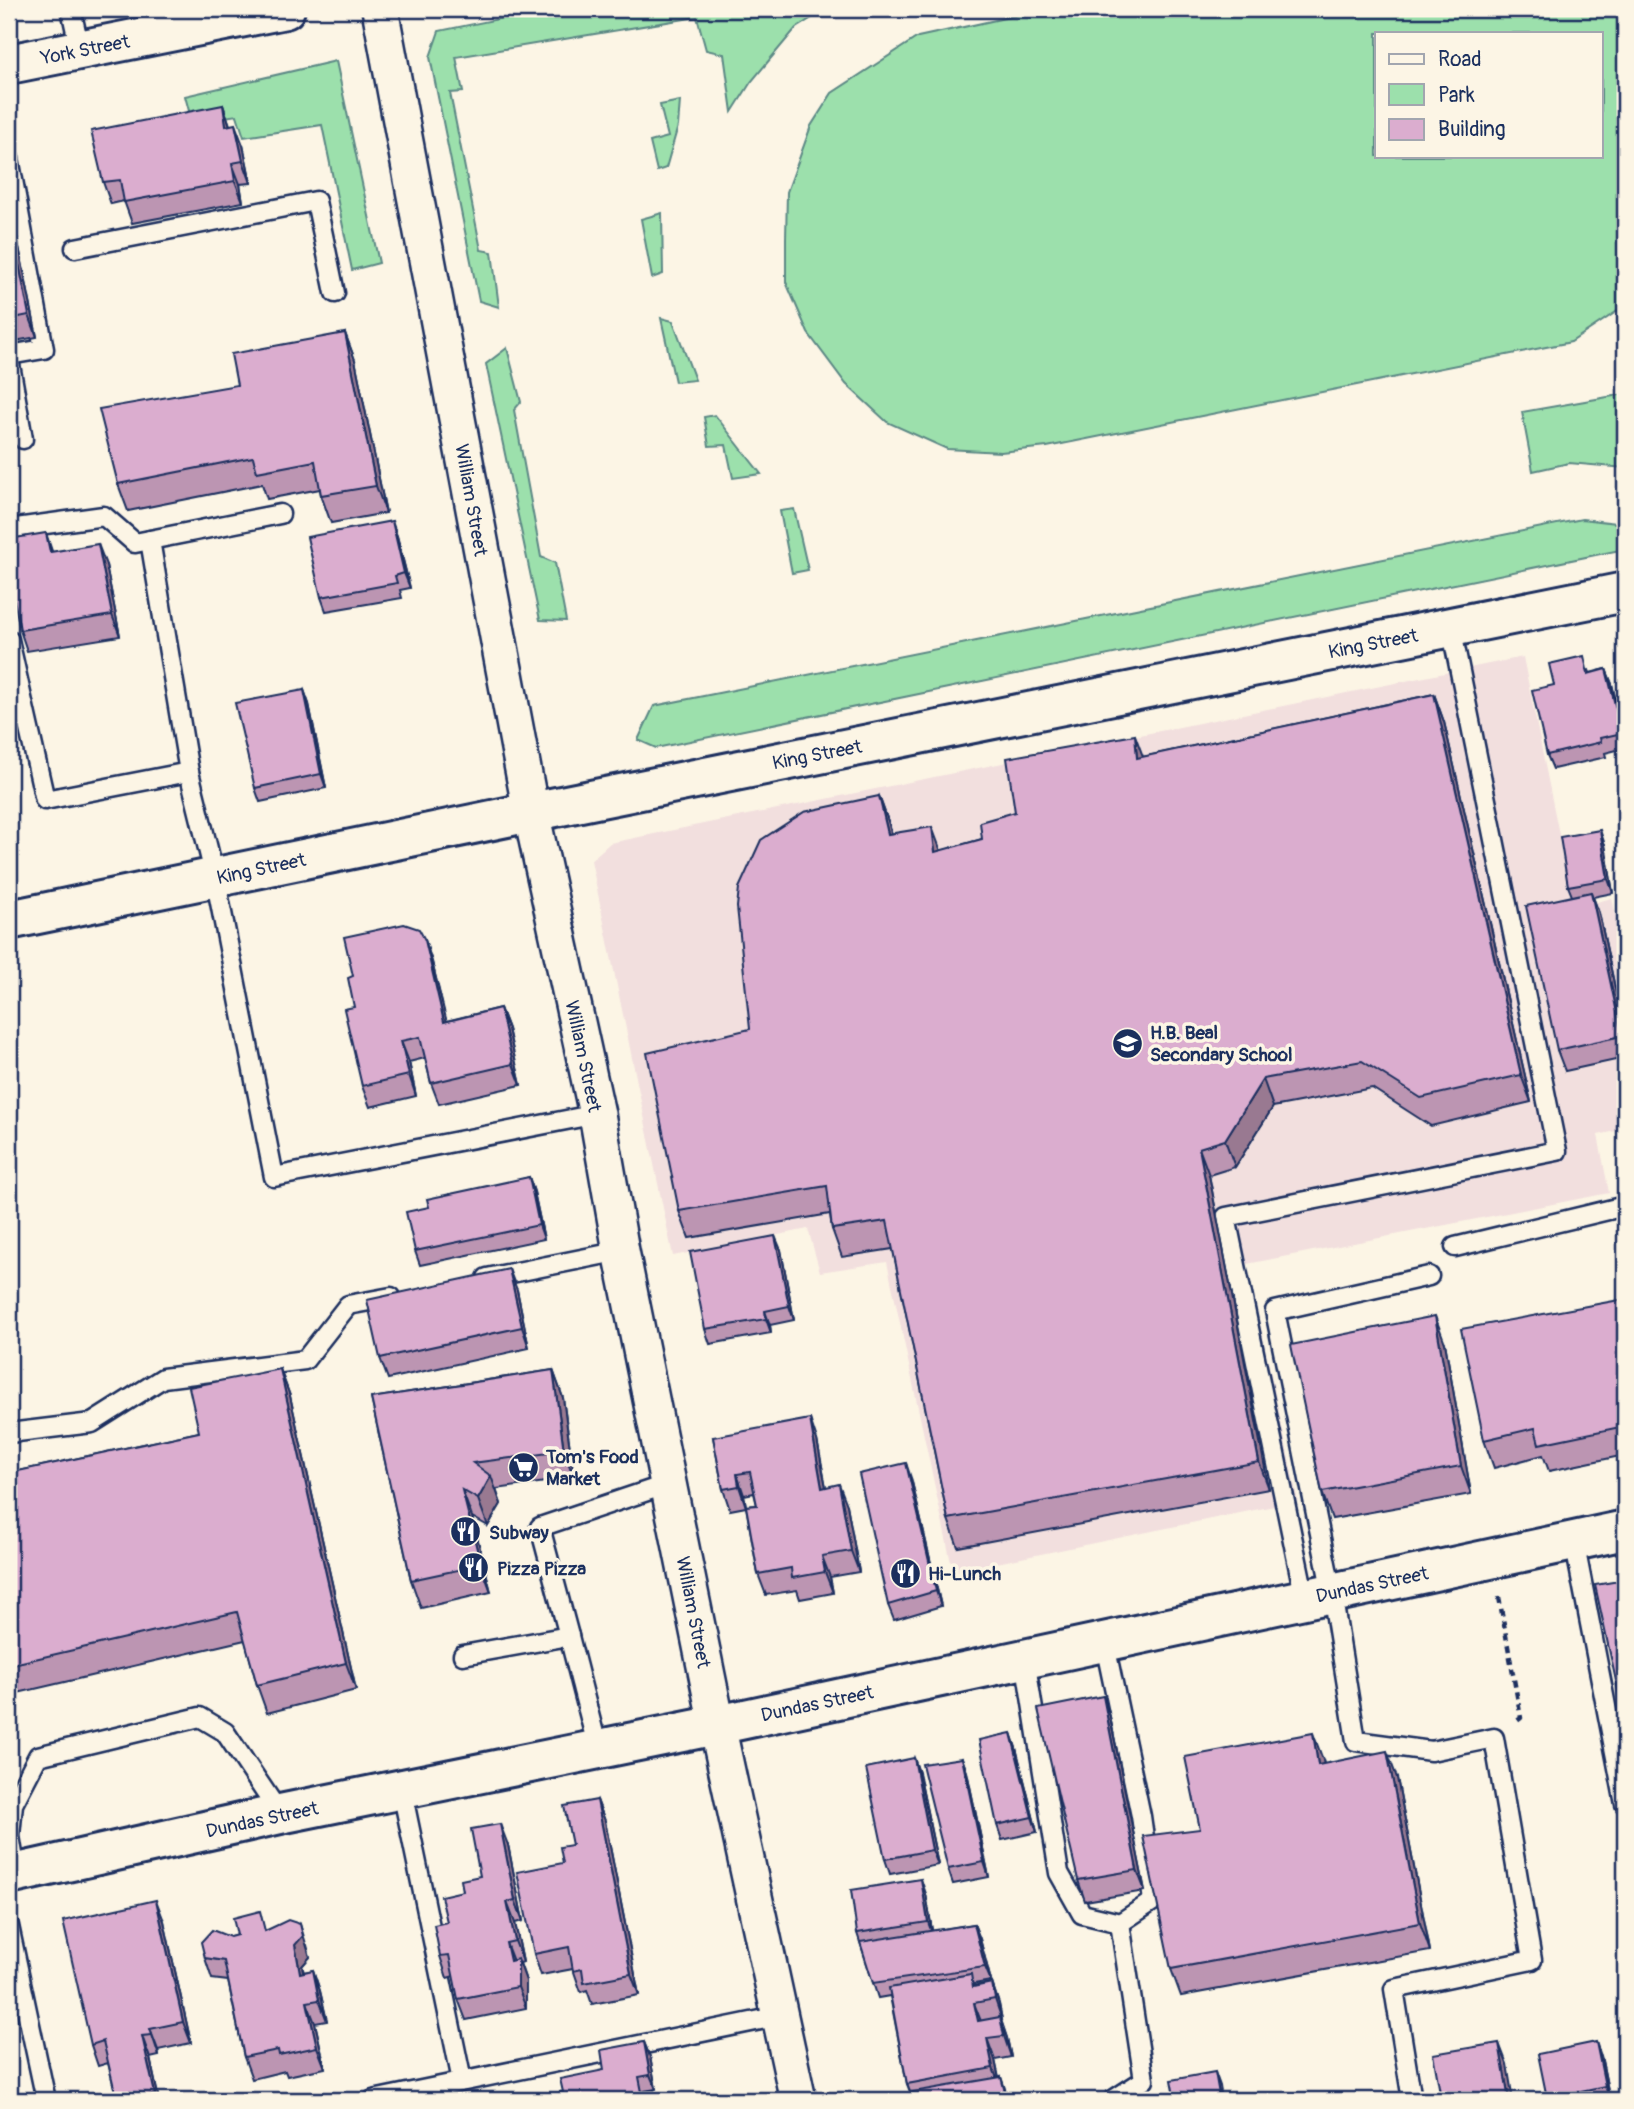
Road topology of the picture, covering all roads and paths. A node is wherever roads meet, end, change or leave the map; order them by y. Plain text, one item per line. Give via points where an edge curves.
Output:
1 (71, 9) edge
2 (285, 9) edge
3 (380, 9) edge
4 (80, 50) junction
5 (9, 64) edge
6 (9, 158) edge
7 (75, 248) dead end
8 (335, 293) dead end
9 (9, 357) edge
10 (23, 439) dead end
11 (280, 514) dead end
12 (9, 529) edge
13 (150, 540) junction
14 (1625, 592) edge
15 (1451, 627) junction
16 (9, 640) edge
17 (189, 772) junction
18 (531, 811) junction
19 (215, 877) junction
20 (9, 920) edge
21 (597, 1114) junction
22 (1625, 1206) edge
23 (1455, 1247) dead end
24 (621, 1251) junction
25 (1429, 1276) dead end
26 (471, 1281) edge
27 (403, 1294) edge
28 (9, 1433) edge
29 (668, 1484) junction
30 (1625, 1530) edge
31 (1574, 1541) junction
32 (1492, 1558) junction
33 (1319, 1596) junction
34 (569, 1636) junction
35 (1104, 1640) junction
36 (463, 1655) dead end
37 (1025, 1659) junction
38 (717, 1724) junction
39 (1494, 1738) junction
40 (598, 1749) junction
41 (402, 1791) junction
42 (1625, 1804) edge
43 (281, 1814) junction
44 (12, 1874) edge
45 (1120, 1923) junction
46 (9, 1926) edge
47 (780, 2016) junction
48 (462, 2081) junction
49 (46, 2100) edge
50 (373, 2100) edge
51 (798, 2100) edge
52 (1114, 2100) edge
53 (1412, 2100) edge

1 - 4 lane
2 - 4 main road, York Street
3 - 18 street, William Street
4 - 5 main road, York Street
6 - 9 lane via 44,349
7 - 8 lane via 317,201
9 - 10 lane
11 - 13 lane
12 - 13 lane via 104,516 135,543
13 - 17 lane
14 - 15 main road, King Street
15 - 18 main road, King Street
15 - 33 lane via 1557,1150 1226,1217
16 - 17 lane via 45,800
17 - 19 lane
18 - 19 main road, King Street
18 - 21 street, William Street
19 - 20 main road, King Street
19 - 21 lane via 274,1177
21 - 24 street, William Street
22 - 23 lane
24 - 26 lane
24 - 29 street, William Street
25 - 33 lane via 1275,1311
27 - 28 lane via 348,1305 305,1360 163,1378 92,1423
29 - 34 lane via 540,1527
29 - 38 street, William Street
30 - 31 main road, Dundas Street
31 - 32 main road, Dundas Street
31 - 42 lane
32 - 33 main road, Dundas Street
32 - 39 path via 1521,1718
33 - 35 main road, Dundas Street
33 - 39 lane via 1356,1741 1431,1751
34 - 36 lane
34 - 40 lane
35 - 37 main road, Dundas Street
35 - 45 lane via 1153,1901
37 - 38 main road, Dundas Street
37 - 45 lane via 1059,1873 1082,1914
38 - 40 main road, Dundas Street
38 - 47 street, William Street
39 - 53 lane via 1532,1960 1394,1989
40 - 41 main road, Dundas Street
41 - 43 main road, Dundas Street
41 - 48 lane
43 - 44 main road, Dundas Street
43 - 44 lane via 225,1732 200,1717 152,1727 37,1756 13,1804
45 - 52 lane via 1144,2080
46 - 49 lane
47 - 48 lane
47 - 51 street, William Street
48 - 50 lane

